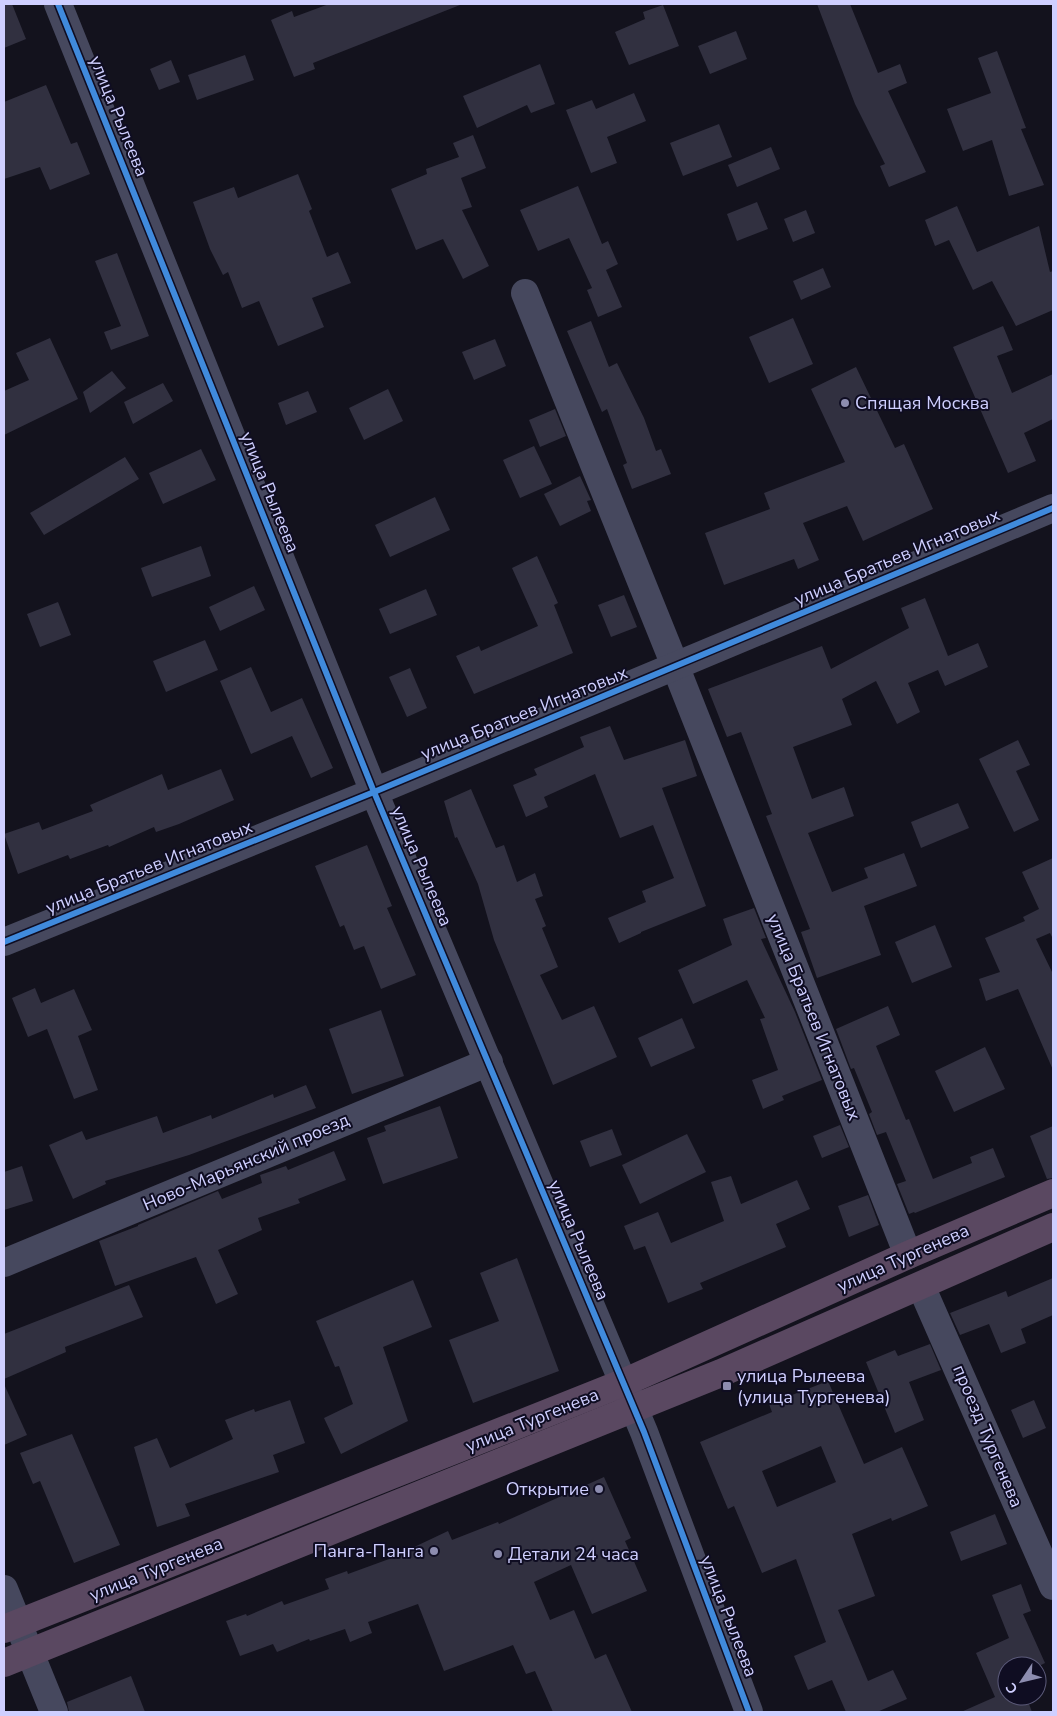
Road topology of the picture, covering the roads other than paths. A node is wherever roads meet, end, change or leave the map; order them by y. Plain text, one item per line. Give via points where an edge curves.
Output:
1 (58, 4) edge
2 (525, 293) dead end
3 (1053, 508) edge
4 (676, 668) junction
5 (374, 792) junction
6 (4, 942) edge
7 (489, 1062) junction
8 (1053, 1194) edge
9 (1053, 1227) edge
10 (908, 1254) junction
11 (4, 1263) edge
12 (921, 1286) junction
13 (623, 1383) junction
14 (633, 1408) junction
15 (1053, 1586) edge
16 (4, 1588) edge
17 (11, 1626) edge
18 (30, 1652) junction
19 (4, 1663) edge
20 (54, 1712) edge
21 (749, 1712) edge

1 - 5 street, улица Рылеева
2 - 4 street, улица Братьев Игнатовых
3 - 4 street, улица Братьев Игнатовых
4 - 5 street, улица Братьев Игнатовых
4 - 10 street, улица Братьев Игнатовых
5 - 6 street, улица Братьев Игнатовых
5 - 7 street, улица Рылеева
7 - 11 street, Ново-Марьянский проезд
7 - 13 street, улица Рылеева
8 - 10 highway, улица Тургенева
9 - 12 highway, улица Тургенева
10 - 13 highway, улица Тургенева
12 - 14 highway, улица Тургенева
12 - 15 street, проезд Тургенева
13 - 14 street, улица Рылеева
13 - 17 highway, улица Тургенева
14 - 18 highway, улица Тургенева
14 - 21 street, улица Рылеева
16 - 17 street
17 - 18 street
18 - 19 highway, улица Тургенева
18 - 20 street

